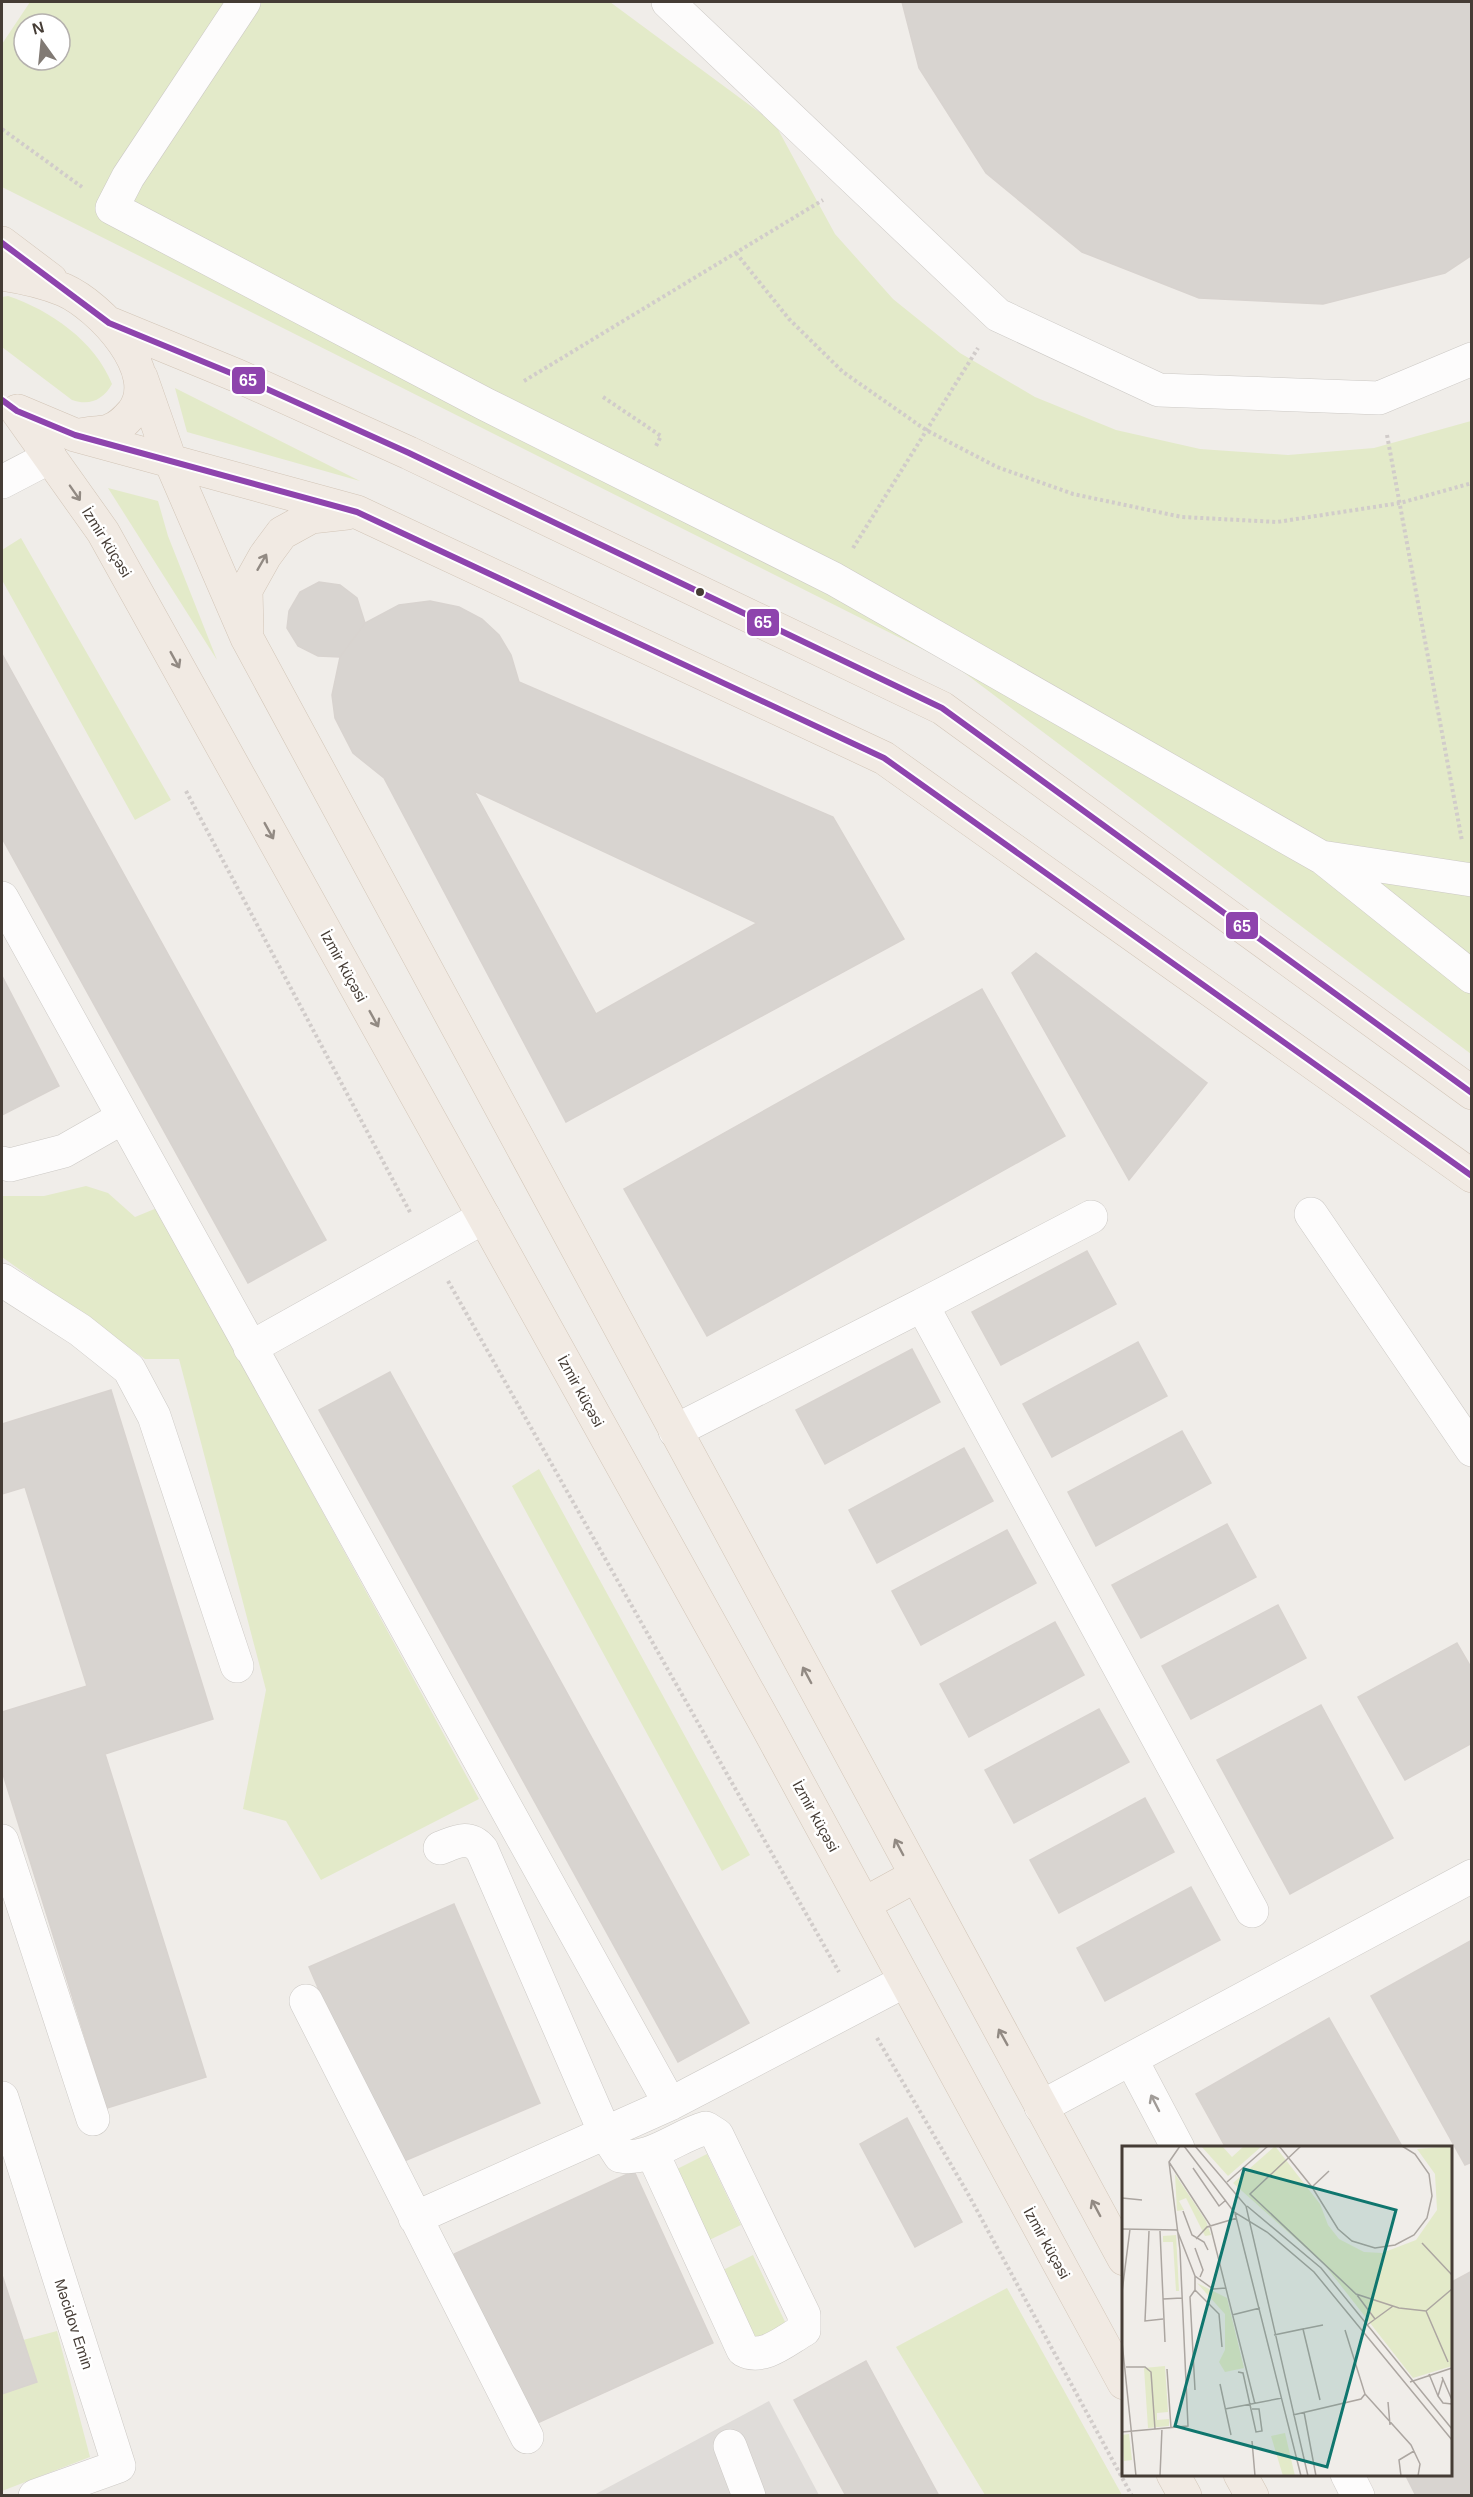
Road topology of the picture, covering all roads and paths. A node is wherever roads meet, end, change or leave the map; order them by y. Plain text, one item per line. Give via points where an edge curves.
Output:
1 (244, 2) edge
2 (668, 2) edge
3 (2, 129) edge
4 (856, 180) junction
5 (112, 208) junction
6 (2, 243) edge
7 (736, 253) junction
8 (2, 274) edge
9 (65, 290) junction
10 (998, 315) junction
11 (109, 323) junction
12 (1472, 359) edge
13 (141, 377) junction
14 (603, 397) dead end
15 (1380, 398) junction
16 (485, 404) junction
17 (9, 405) edge
18 (926, 430) junction
19 (75, 435) junction
20 (661, 436) dead end
21 (50, 457) junction
22 (170, 460) junction
23 (2, 482) edge
24 (1472, 483) edge
25 (1400, 503) junction
26 (357, 512) junction
27 (834, 579) junction
28 (247, 638) junction
29 (186, 791) dead end
30 (1321, 857) junction
31 (1471, 880) edge
32 (2, 898) edge
33 (1472, 977) edge
34 (1472, 1094) edge
35 (122, 1118) junction
36 (2, 1163) edge
37 (1472, 1176) edge
38 (1311, 1214) dead end
39 (484, 1217) junction
40 (1091, 1217) dead end
41 (429, 1247) junction
42 (2, 1280) edge
43 (922, 1305) junction
44 (250, 1348) junction
45 (675, 1431) junction
46 (1472, 1450) edge
47 (237, 1666) dead end
48 (2, 1841) edge
49 (440, 1848) dead end
50 (915, 1876) junction
51 (1472, 1876) edge
52 (864, 1904) junction
53 (1252, 1911) dead end
54 (905, 1981) junction
55 (306, 2001) dead end
56 (858, 2006) junction
57 (1131, 2059) junction
58 (2, 2098) edge
59 (670, 2103) junction
60 (1041, 2107) junction
61 (93, 2119) dead end
62 (605, 2133) junction
63 (1177, 2146) edge
64 (652, 2152) junction
65 (415, 2218) junction
66 (1122, 2255) edge
67 (1122, 2379) edge
68 (527, 2438) dead end
69 (730, 2446) dead end
70 (1174, 2476) edge
71 (1241, 2476) edge
72 (1348, 2476) edge
73 (36, 2496) edge
74 (749, 2496) edge
75 (1132, 2496) edge
76 (1185, 2496) edge
77 (1252, 2496) edge
78 (1358, 2496) edge

1 - 5 street via 128,177
2 - 4 street
3 - 5 path
4 - 7 path
4 - 10 street
5 - 16 street
6 - 9 main road
7 - 16 path
7 - 18 path via 789,319 843,372
8 - 9 main road
9 - 11 main road
10 - 15 street via 1159,390
10 - 18 path
11 - 13 main road
11 - 34 main road via 409,453 942,708
12 - 15 street
13 - 19 main road via 141,394 126,422 110,431
13 - 22 main road
14 - 20 path
15 - 25 path
16 - 27 street
17 - 19 main road
17 - 21 main road, İzmir küçəsi
18 - 25 path via 997,467 1073,494 1182,517 1277,522
18 - 27 path
19 - 22 main road
21 - 23 street
21 -> 39 main road, İzmir küçəsi via 104,532
22 - 26 main road
22 - 28 main road
24 - 25 path
25 - 31 path
28 -> 26 main road via 246,590 282,533 311,517
26 - 37 main road via 884,758
27 - 30 street
28 - 45 main road
29 - 41 path
30 - 31 street
30 - 33 street
32 - 35 street
35 - 36 street via 64,1150 10,1165
35 - 44 street
38 - 46 street
39 - 41 street
39 - 52 main road, İzmir küçəsi
40 - 43 street
41 - 44 street
41 - 56 path
42 - 47 street via 80,1330 129,1369 153,1416
43 - 45 street
43 - 53 street
44 - 59 street
50 -> 45 main road
48 - 61 street
49 - 62 street via 468,1839 482,1850
50 - 52 main road
60 -> 50 main road
51 - 57 street
52 - 54 main road, İzmir küçəsi
54 - 56 street
54 - 67 main road, İzmir küçəsi
55 - 65 street
56 - 59 street
56 - 75 path via 967,2192
57 - 60 street
63 -> 57 street
58 - 73 street, Məcidov Emin via 119,2466
59 - 62 street
66 -> 60 main road
62 - 64 street via 620,2156 630,2158
62 - 65 street
64 - 64 street via 706,2128 717,2135 804,2315 804,2330 760,2354 743,2350
65 - 68 street
69 - 74 street
70 - 76 main road
71 - 77 main road
72 - 78 street

